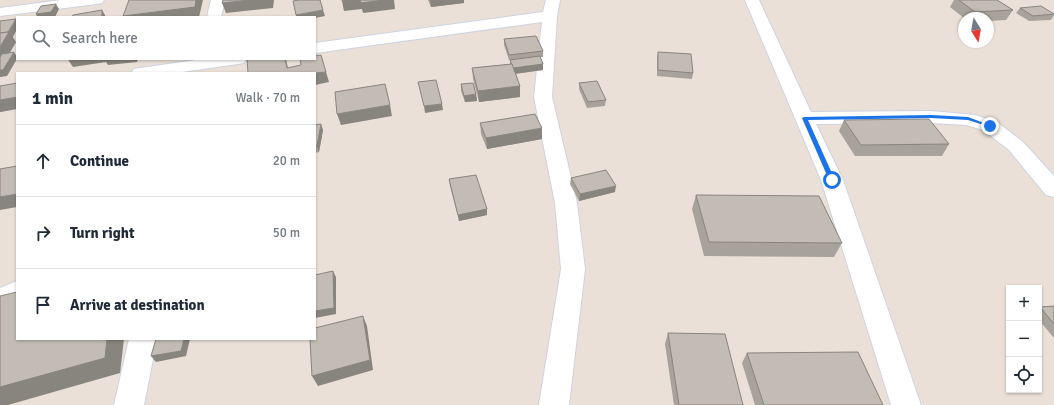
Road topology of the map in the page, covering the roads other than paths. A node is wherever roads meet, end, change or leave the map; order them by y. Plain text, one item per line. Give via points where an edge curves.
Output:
1 (92, 0) edge
2 (218, 0) edge
3 (752, 0) edge
4 (551, 8) edge
5 (0, 12) edge
6 (214, 16) edge
7 (316, 48) edge
8 (232, 60) edge
9 (201, 65) edge
10 (148, 72) edge
11 (804, 118) junction
12 (1054, 190) edge
13 (16, 292) edge
14 (0, 300) edge
15 (143, 340) edge
16 (129, 405) edge
17 (554, 405) edge
18 (906, 405) edge

1 - 5 street
2 - 6 street
3 - 11 street
4 - 7 street
4 - 17 street via 543,97 566,203 573,269
8 - 9 street
9 - 10 street
11 - 12 street via 968,119 990,126 1016,146
11 - 18 street via 832,180
13 - 14 street
15 - 16 street

